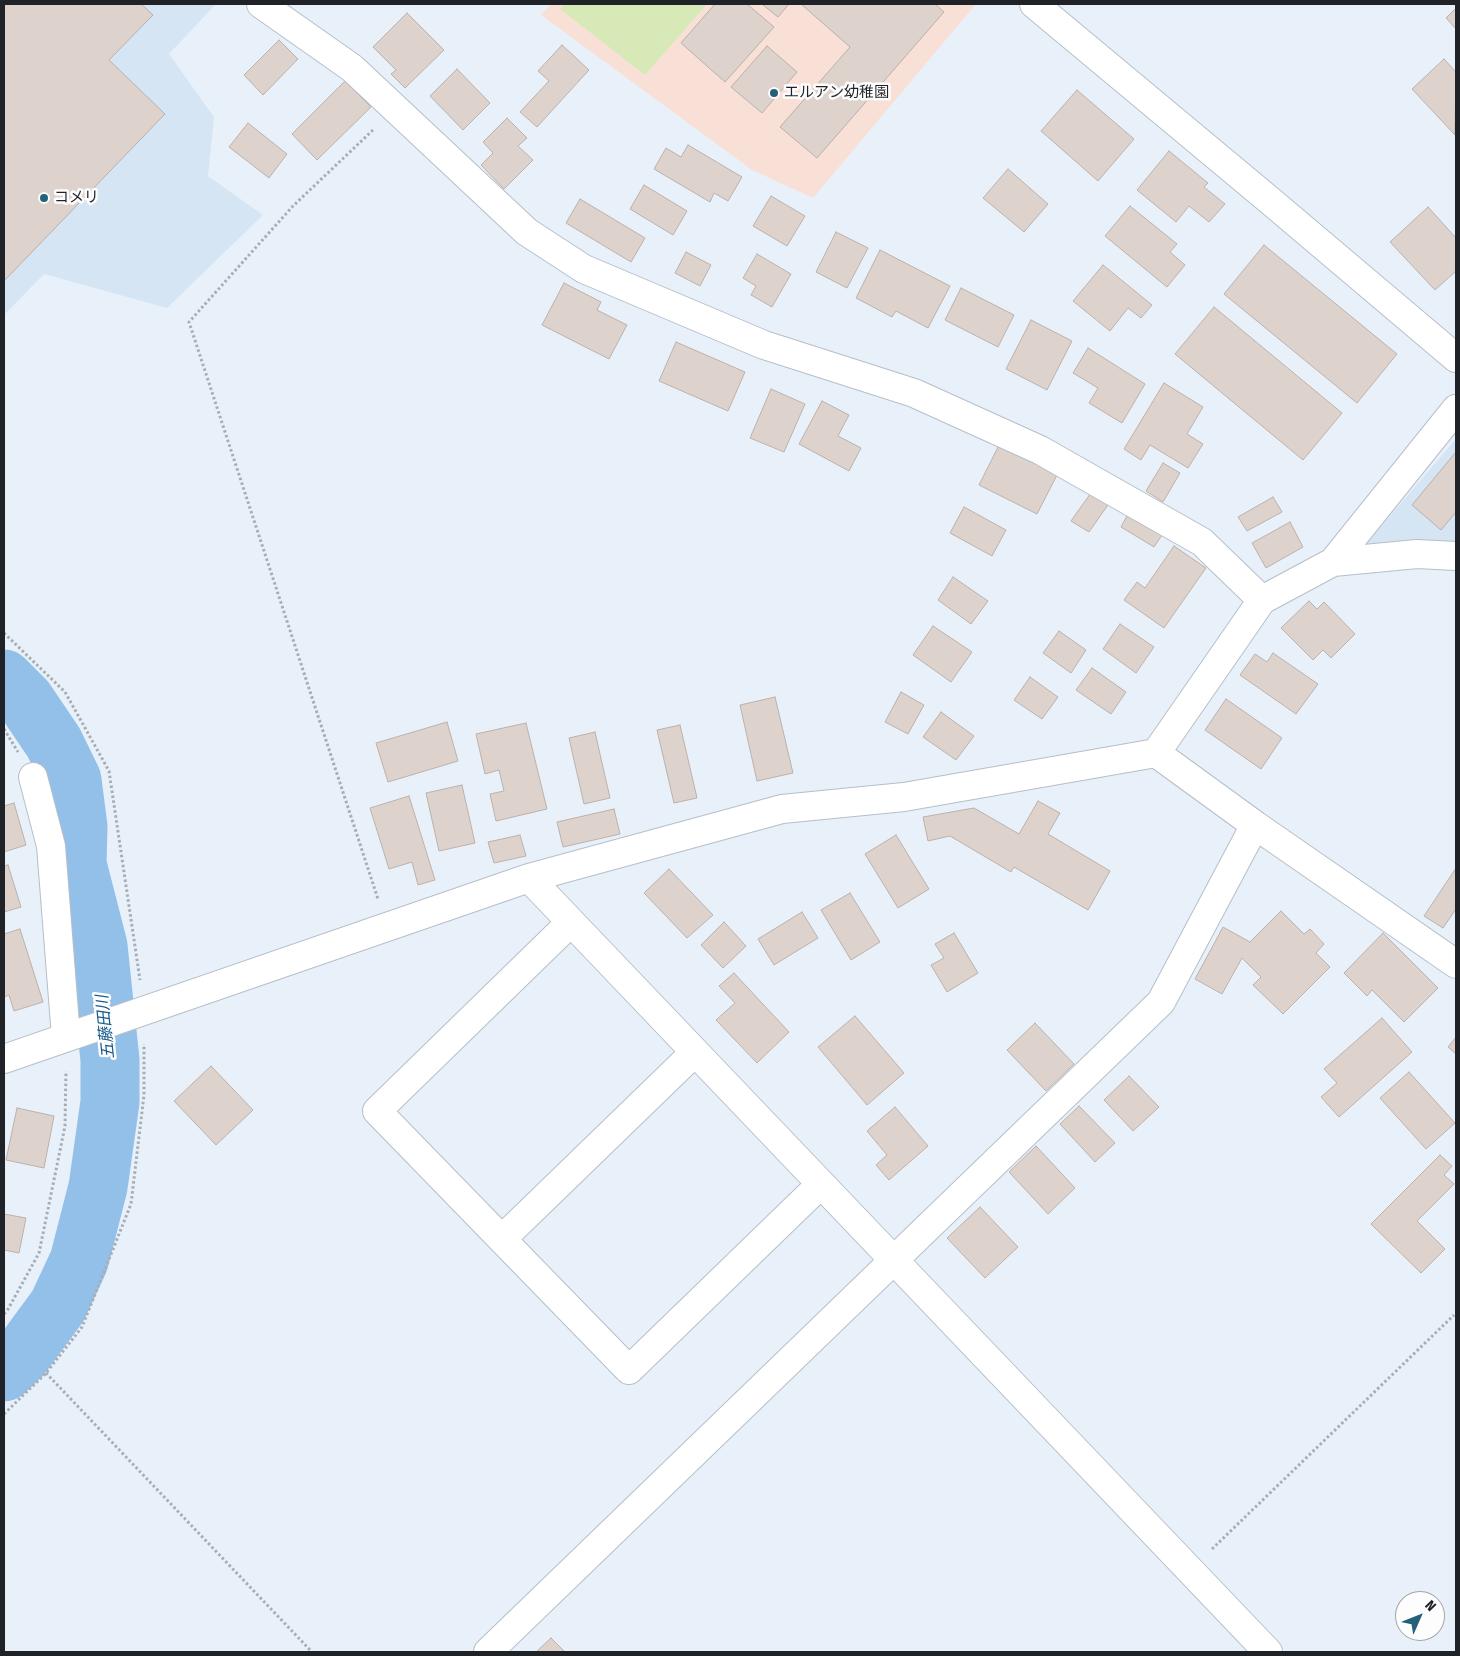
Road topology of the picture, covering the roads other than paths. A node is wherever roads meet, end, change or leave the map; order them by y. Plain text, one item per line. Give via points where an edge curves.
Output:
1 (261, 4) edge
2 (1034, 4) edge
3 (1456, 358) edge
4 (1456, 409) edge
5 (1456, 556) edge
6 (1333, 562) junction
7 (1262, 600) junction
8 (1156, 753) junction
9 (33, 777) dead end
10 (1255, 825) junction
11 (529, 878) junction
12 (571, 922) junction
13 (1456, 964) edge
14 (66, 1038) junction
15 (695, 1052) junction
16 (4, 1059) edge
17 (821, 1184) junction
18 (502, 1239) junction
19 (894, 1260) junction
20 (488, 1652) edge
21 (1268, 1652) edge

1 - 7 street via 352,68 527,232 584,270 764,345 914,394 1040,450 1202,542
2 - 3 street
4 - 6 street
5 - 6 street via 1417,554
6 - 7 street
7 - 8 street
8 - 10 street
8 - 11 street via 904,797 782,809
9 - 14 street via 51,846
10 - 13 street
10 - 19 street via 1161,1002
11 - 12 street
11 - 14 street
12 - 15 street
12 - 18 street via 377,1111
14 - 16 street
15 - 17 street
15 - 18 street
17 - 18 street via 629,1370
17 - 19 street
19 - 20 street
19 - 21 street

